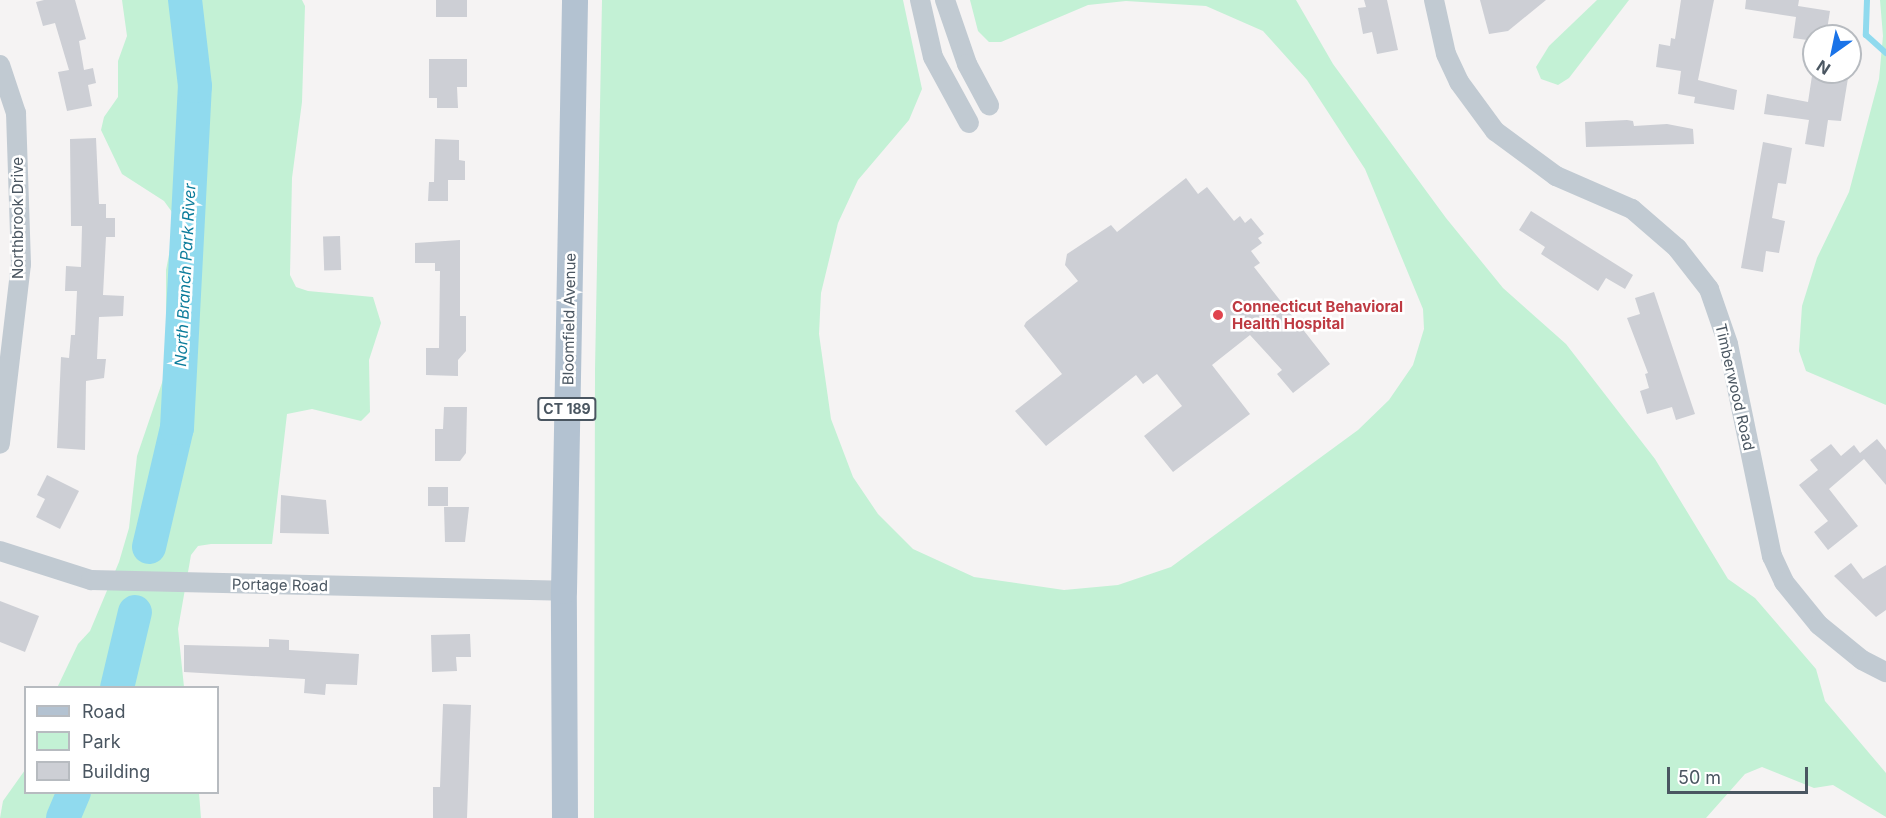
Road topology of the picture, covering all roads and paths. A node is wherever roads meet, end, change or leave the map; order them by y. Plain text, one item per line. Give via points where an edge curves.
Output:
1 (575, 0) edge
2 (920, 0) edge
3 (945, 0) edge
4 (1434, 0) edge
5 (0, 65) edge
6 (989, 105) dead end
7 (969, 123) dead end
8 (0, 444) edge
9 (0, 551) edge
10 (564, 591) junction
11 (1886, 672) edge
12 (565, 818) edge

1 - 10 main road, Bloomfield Avenue / CT 189
2 - 7 street via 933,57
3 - 6 street via 967,64
4 - 11 street, Timberwood Road via 1446,54 1459,82 1495,131 1556,176 1632,209 1677,248 1709,289 1728,344 1772,556 1784,582 1825,630 1862,660
5 - 8 street, Northbrook Drive via 16,113 21,264
9 - 10 street, Portage Road via 91,580
10 - 12 main road, Bloomfield Avenue / CT 189

